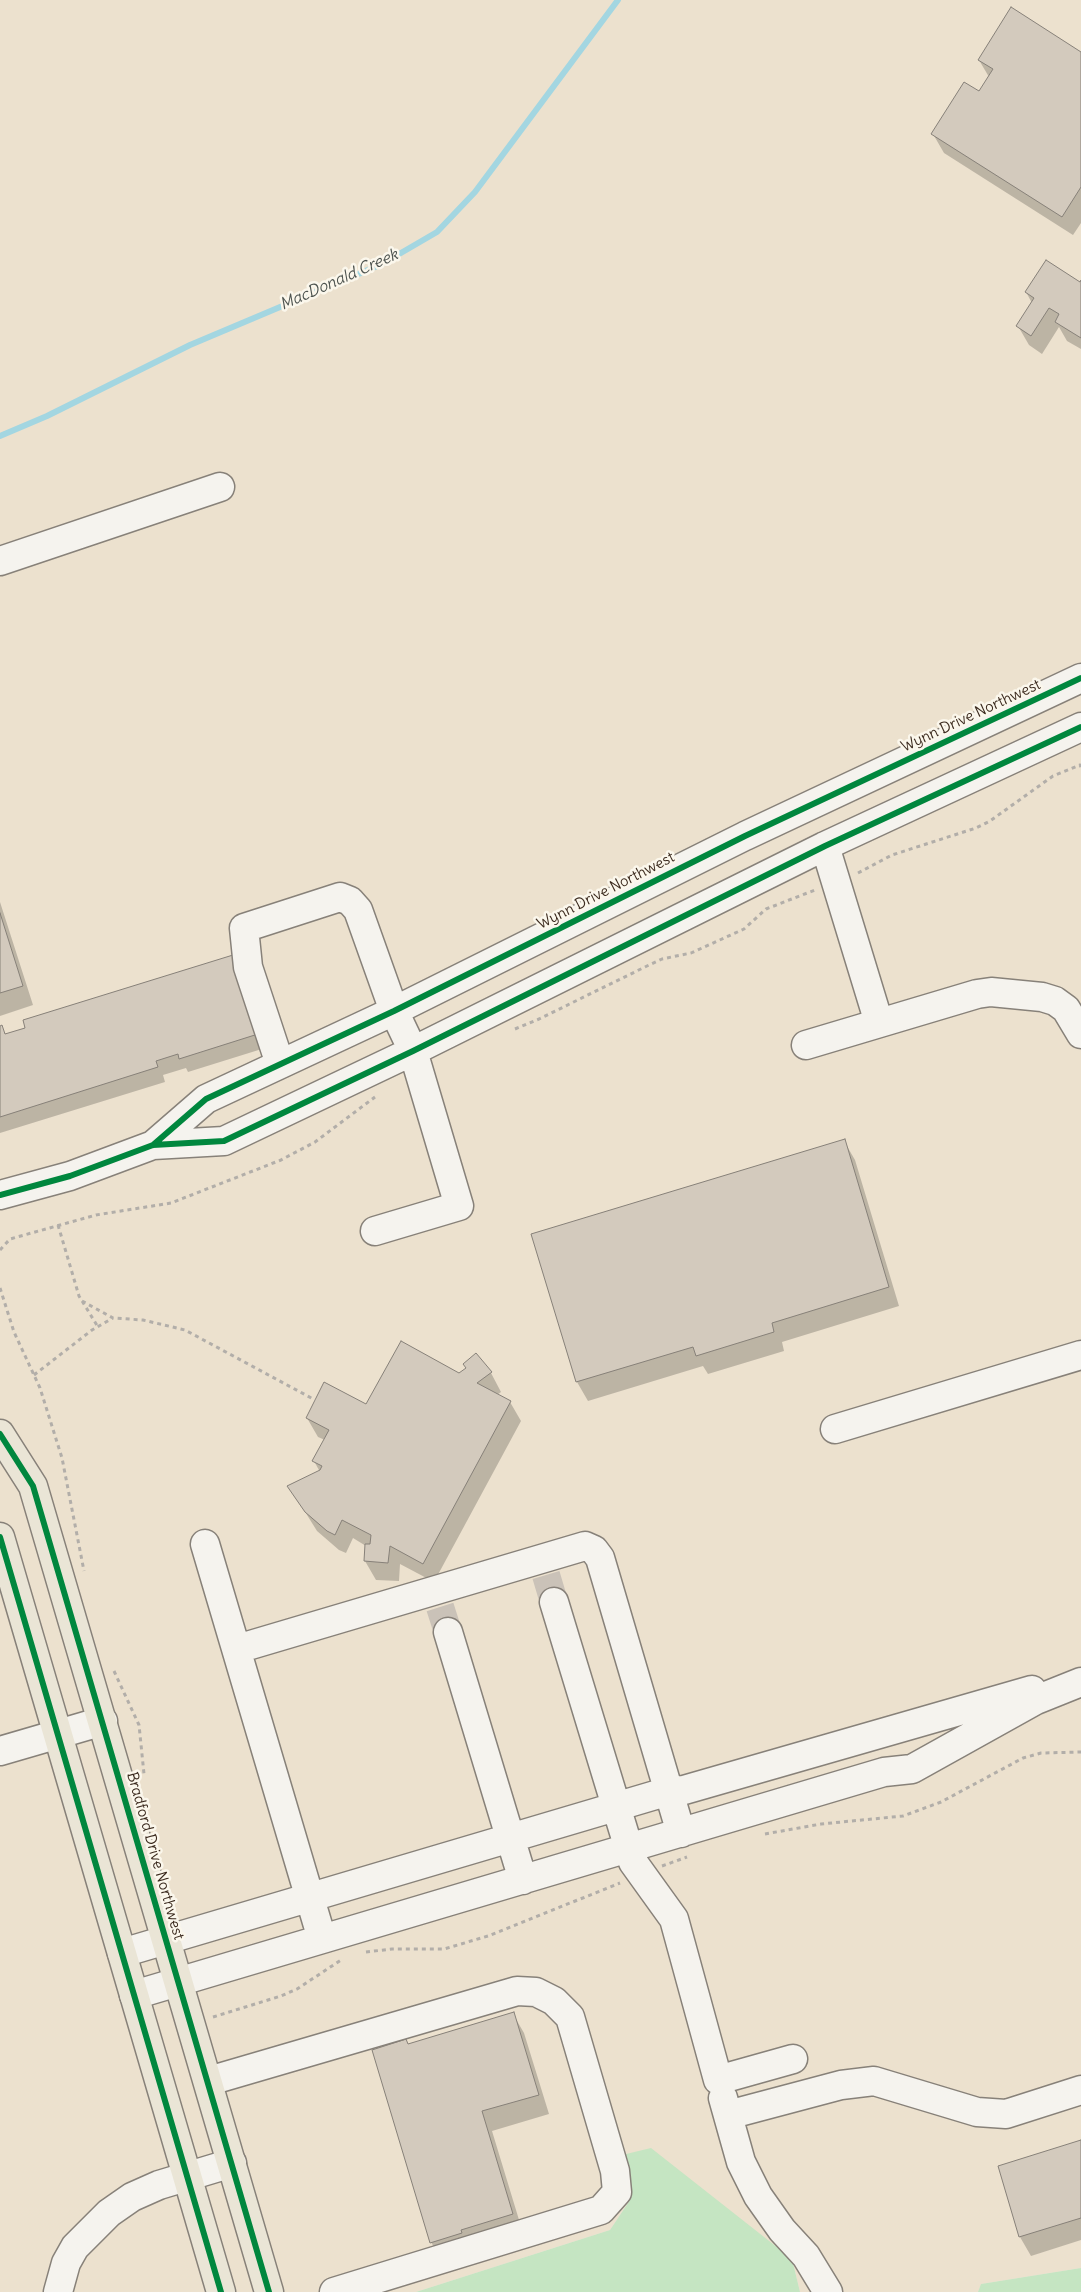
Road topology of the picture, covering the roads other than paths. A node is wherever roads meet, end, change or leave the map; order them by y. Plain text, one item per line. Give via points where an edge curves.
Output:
1 (220, 487) dead end
2 (0, 561) edge
3 (1081, 678) edge
4 (1081, 727) edge
5 (825, 846) junction
6 (394, 1011) junction
7 (879, 1023) junction
8 (1081, 1034) edge
9 (806, 1045) dead end
10 (413, 1051) junction
11 (280, 1064) junction
12 (153, 1145) junction
13 (0, 1195) edge
14 (375, 1231) dead end
15 (1081, 1355) edge
16 (835, 1429) dead end
17 (0, 1434) edge
18 (0, 1537) edge
19 (206, 1544) dead end
20 (554, 1602) tunnel mouth
21 (441, 1610) junction
22 (237, 1649) junction
23 (1081, 1682) edge
24 (103, 1721) junction
25 (58, 1734) junction
26 (0, 1751) edge
27 (668, 1791) junction
28 (616, 1806) junction
29 (511, 1838) junction
30 (686, 1844) junction
31 (628, 1848) junction
32 (523, 1880) junction
33 (310, 1897) junction
34 (322, 1939) junction
35 (166, 1940) junction
36 (122, 1953) junction
37 (179, 1982) junction
38 (134, 1995) junction
39 (793, 2059) dead end
40 (718, 2080) junction
41 (209, 2081) junction
42 (1081, 2090) edge
43 (728, 2115) junction
44 (232, 2163) junction
45 (187, 2177) junction
46 (58, 2292) edge
47 (221, 2292) edge
48 (269, 2292) edge
49 (334, 2292) edge
50 (828, 2292) edge

1 - 2 street
3 - 6 street, Wynn Drive Northwest via 744,836
4 - 5 street, Wynn Drive Northwest
5 - 7 street
5 - 10 street, Wynn Drive Northwest
6 - 10 street
6 - 11 street, Wynn Drive Northwest
6 - 11 street via 358,910 350,901 340,897 244,928 248,967
7 - 8 street via 977,994 1010,992 1055,1001 1066,1009
7 - 9 street
10 - 12 street, Wynn Drive Northwest via 224,1140
10 - 14 street via 458,1206
11 - 12 street, Wynn Drive Northwest via 206,1099
12 - 13 street, Wynn Drive Northwest via 70,1176
15 - 16 street
17 - 24 main road, Bradford Drive Northwest via 33,1486
18 - 25 main road
19 - 22 street
20 - 28 street
21 - 22 street
21 - 27 street via 544,1567 585,1546 594,1550 600,1558
21 - 29 street
22 - 33 street
23 - 27 street via 1033,1690 694,1788
23 - 30 street via 1036,1700 912,1769 884,1772
24 - 25 street
24 - 35 main road, Bradford Drive Northwest
25 - 26 street
25 - 36 main road
27 - 28 street
27 - 30 street
28 - 29 street
28 - 31 street
29 - 32 street
29 - 33 street
30 - 31 street
31 - 32 street
31 - 40 street via 640,1875 674,1919
32 - 34 street
33 - 34 street
33 - 35 street
34 - 37 street
35 - 36 street
35 - 37 main road, Bradford Drive Northwest
36 - 38 main road
37 - 38 street
37 - 41 main road, Bradford Drive Northwest
38 - 45 main road
39 - 40 street
40 - 43 street
41 - 44 main road, Bradford Drive Northwest
41 - 49 street via 517,1991 536,1992 554,2001 570,2017 615,2171 617,2192 601,2210
42 - 43 street via 1006,2114 977,2112 874,2081 841,2085
43 - 50 street via 741,2162 758,2196 806,2256
44 - 45 street
44 - 48 main road, Bradford Drive Northwest
45 - 46 street via 132,2197 109,2213 75,2247 66,2263
45 - 47 main road

